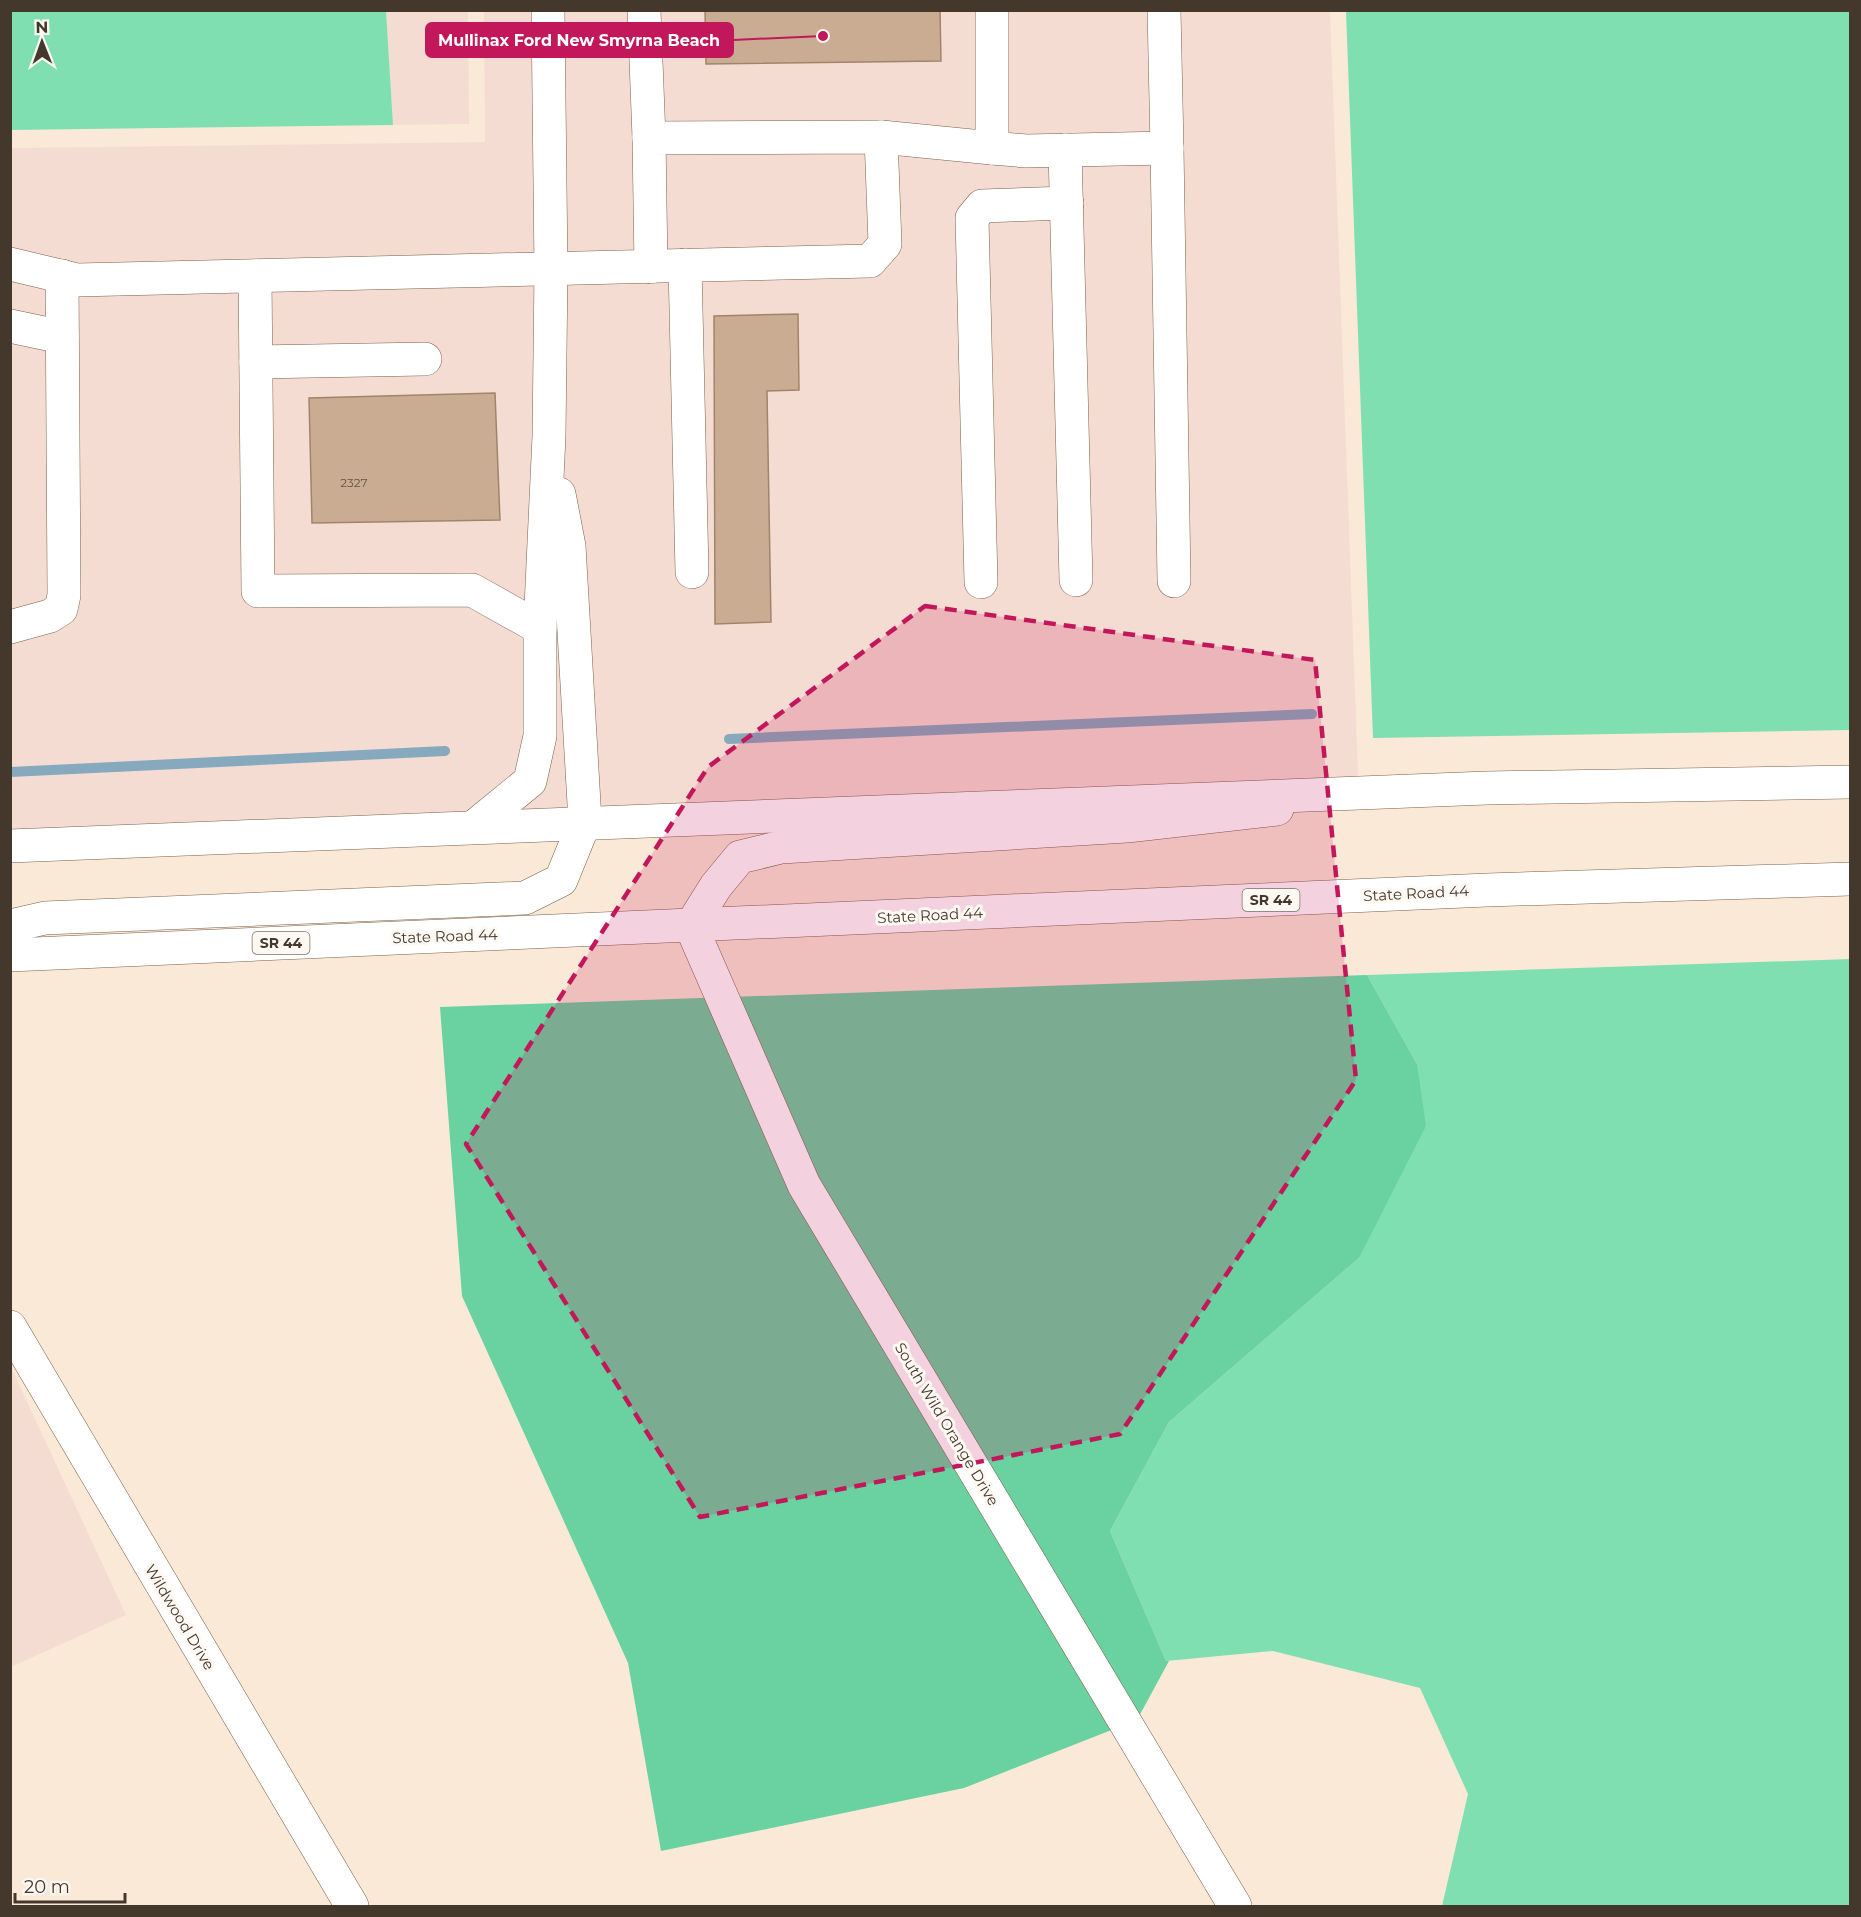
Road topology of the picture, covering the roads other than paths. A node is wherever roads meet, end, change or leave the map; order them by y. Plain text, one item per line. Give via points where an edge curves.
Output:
1 (548, 10) edge
2 (644, 10) edge
3 (992, 10) edge
4 (1164, 10) edge
5 (881, 137) junction
6 (649, 138) junction
7 (992, 148) junction
8 (1167, 148) junction
9 (1065, 150) junction
10 (1067, 203) junction
11 (10, 264) edge
12 (685, 265) junction
13 (651, 267) junction
14 (551, 270) junction
15 (62, 276) junction
16 (255, 276) junction
17 (10, 326) edge
18 (62, 337) junction
19 (425, 359) dead end
20 (256, 362) junction
21 (549, 436) junction
22 (692, 572) dead end
23 (1076, 580) dead end
24 (1174, 581) dead end
25 (981, 582) dead end
26 (19, 622) edge
27 (540, 628) junction
28 (1851, 782) edge
29 (1453, 789) junction
30 (585, 821) junction
31 (475, 826) junction
32 (10, 846) edge
33 (1851, 879) edge
34 (10, 926) edge
35 (691, 926) junction
36 (10, 955) edge
37 (10, 1327) edge
38 (352, 1906) edge
39 (1235, 1906) edge

1 - 14 main road
2 - 6 main road
3 - 7 main road
4 - 8 main road
5 - 6 main road
5 - 7 main road
5 - 12 main road via 885,244 870,261
6 - 13 main road
7 - 9 main road
8 - 9 main road
8 - 24 main road
9 - 10 main road
10 - 23 main road
10 - 25 main road via 982,206 972,218
11 - 15 main road
12 - 13 main road
12 - 22 main road
13 - 14 main road
14 - 16 main road
14 - 21 main road
15 - 16 main road via 77,280
15 - 18 main road
16 - 20 main road
17 - 18 main road
18 - 26 main road via 64,595 61,609 50,616
19 - 20 main road
20 - 27 main road via 258,591 472,590
21 - 27 main road
21 - 30 main road via 569,546
27 - 31 main road via 540,736 530,781
28 - 29 main road
29 - 30 main road
29 - 35 main road via 1127,826 781,847 740,857
30 - 31 main road
30 - 34 main road via 561,880 525,898 45,918
31 - 32 main road
33 - 35 main road, State Road 44 / SR 44 via 1487,890
35 - 36 main road, State Road 44 / SR 44
35 - 39 main road, South Wild Orange Drive via 804,1185
37 - 38 main road, Wildwood Drive

